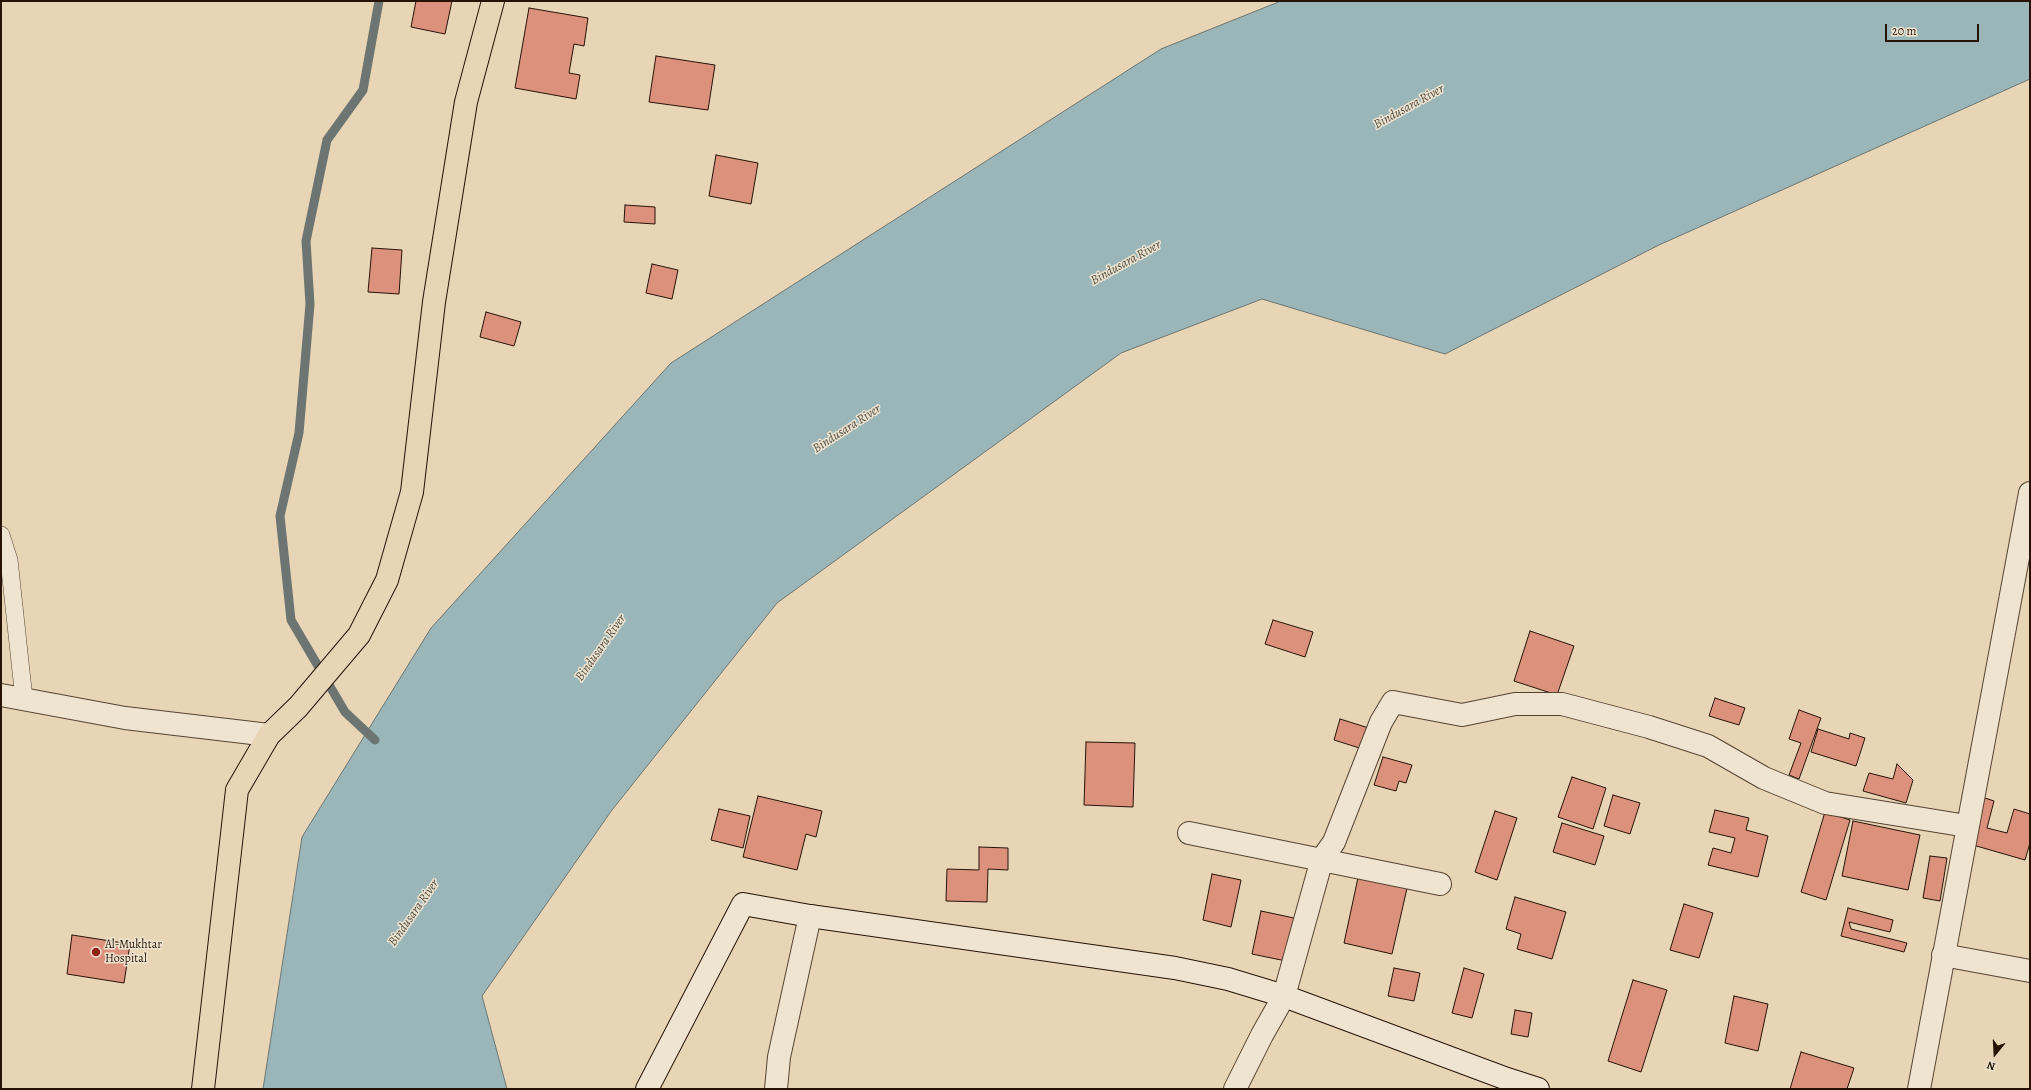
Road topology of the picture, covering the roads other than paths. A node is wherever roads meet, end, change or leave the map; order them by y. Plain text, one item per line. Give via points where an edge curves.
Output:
1 (493, 1) edge
2 (2030, 493) edge
3 (1, 535) edge
4 (2026, 536) edge
5 (1, 695) edge
6 (24, 699) junction
7 (269, 735) junction
8 (1967, 826) junction
9 (1189, 833) dead end
10 (1322, 859) junction
11 (1440, 884) dead end
12 (810, 916) junction
13 (1943, 955) junction
14 (2030, 971) edge
15 (1284, 996) junction
16 (1505, 1084) edge
17 (203, 1089) edge
18 (647, 1089) edge
19 (776, 1089) edge
20 (1235, 1089) edge
21 (1538, 1089) edge
22 (1920, 1089) edge

1 - 7 main road via 466,102 434,302 412,492 387,580 359,635 298,707
2 - 4 street
3 - 6 lane via 9,560
4 - 8 street
5 - 6 street
6 - 7 street via 125,718
7 - 17 main road via 237,790
8 - 10 street via 1825,803 1764,778 1708,746 1562,704 1515,704 1462,715 1393,702 1381,722 1334,842
8 - 13 street
9 - 10 street
10 - 11 street
10 - 15 street
12 - 15 street via 1175,968 1228,979
12 - 18 street via 743,904
12 - 19 street via 779,1057
13 - 14 street
13 - 22 street
15 - 16 street
15 - 20 street
16 - 21 street

